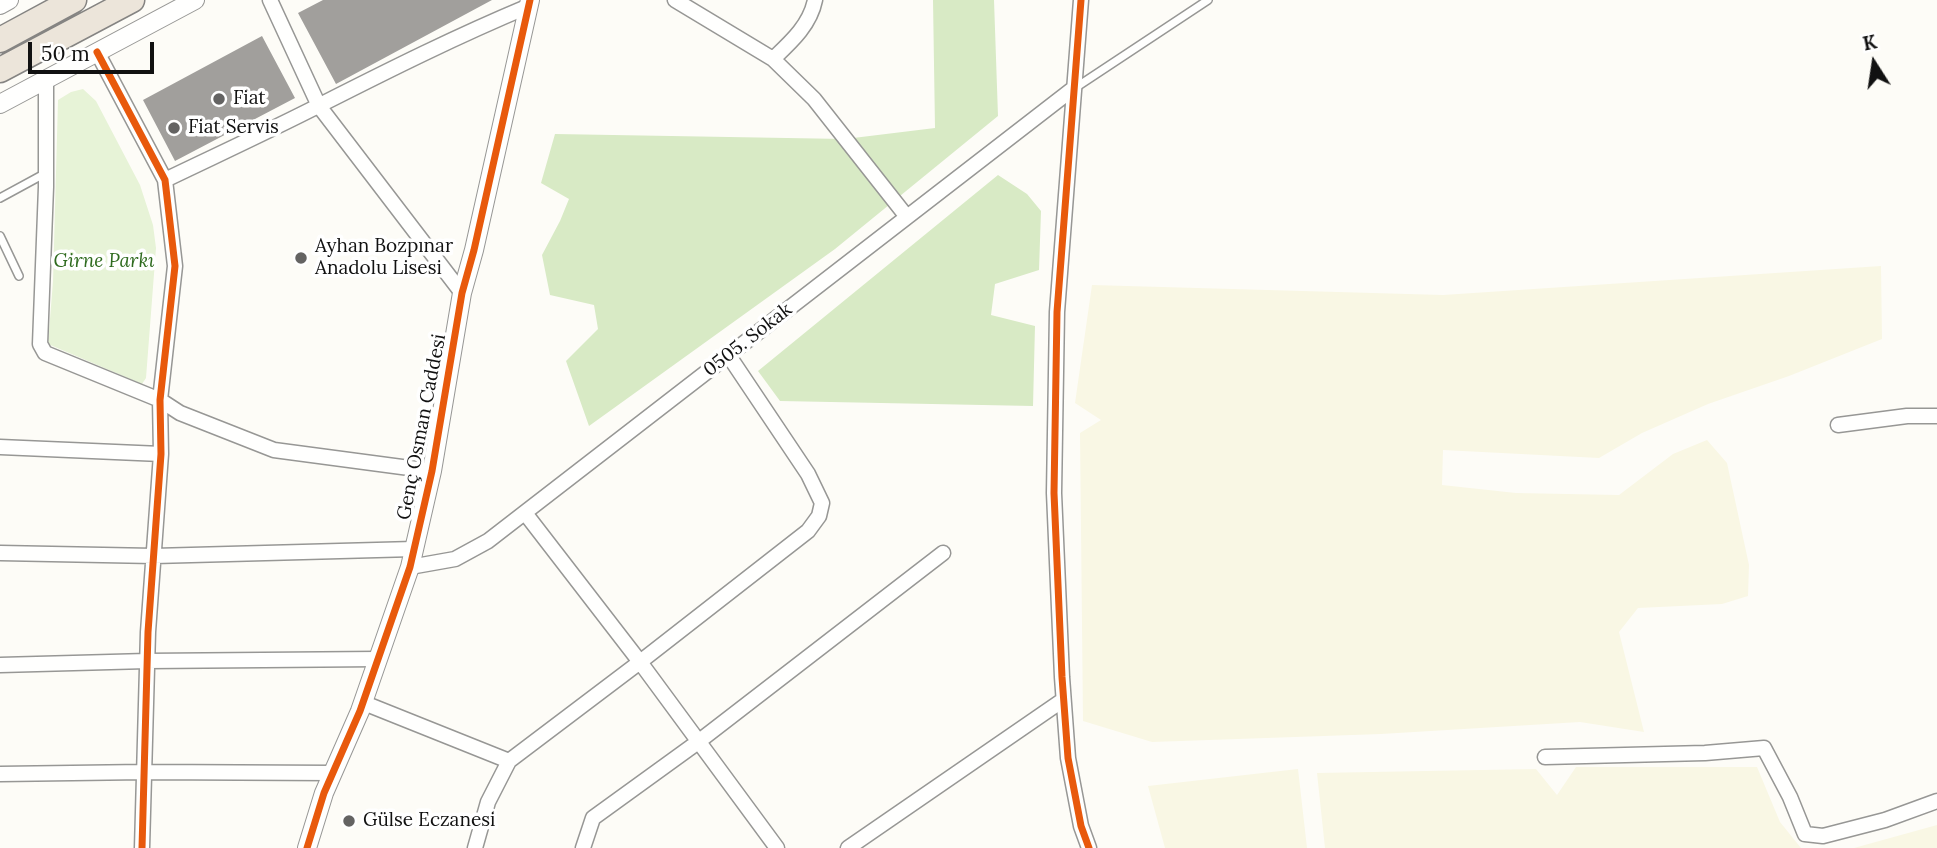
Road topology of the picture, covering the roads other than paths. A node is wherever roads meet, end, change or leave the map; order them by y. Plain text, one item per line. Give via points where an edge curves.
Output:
1 (9, 0) edge
2 (74, 0) edge
3 (132, 0) edge
4 (195, 0) edge
5 (270, 0) edge
6 (675, 0) edge
7 (815, 0) edge
8 (1081, 0) edge
9 (1208, 0) edge
10 (529, 3) edge
11 (0, 5) edge
12 (0, 40) edge
13 (97, 52) junction
14 (773, 59) junction
15 (0, 69) edge
16 (46, 80) junction
17 (1074, 88) junction
18 (0, 104) edge
19 (319, 106) junction
20 (46, 173) junction
21 (165, 180) junction
22 (0, 198) edge
23 (907, 217) junction
24 (0, 236) edge
25 (19, 276) dead end
26 (462, 293) junction
27 (729, 356) junction
28 (160, 400) junction
29 (1937, 416) edge
30 (1838, 425) dead end
31 (0, 447) edge
32 (161, 454) junction
33 (432, 471) junction
34 (525, 513) junction
35 (0, 553) edge
36 (943, 553) dead end
37 (154, 556) junction
38 (412, 558) junction
39 (379, 659) junction
40 (147, 662) junction
41 (640, 662) junction
42 (0, 665) edge
43 (1063, 700) junction
44 (363, 703) junction
45 (698, 742) junction
46 (1545, 757) dead end
47 (509, 761) junction
48 (144, 772) junction
49 (333, 773) junction
50 (0, 774) edge
51 (1937, 802) edge
52 (142, 848) edge
53 (307, 848) edge
54 (475, 848) edge
55 (583, 848) edge
56 (777, 848) edge
57 (848, 848) edge
58 (1089, 848) edge

1 - 11 street
2 - 12 highway
3 - 15 highway
4 - 13 street
5 - 19 street
6 - 14 street
7 - 14 street via 797,37
8 - 17 street
9 - 17 lane
10 - 19 street
10 - 26 street, Genç Osman Caddesi
13 - 16 street
13 - 21 street
14 - 23 street via 814,99
16 - 18 street
16 - 20 street
17 - 23 street, 0505. Sokak
17 - 43 street via 1058,312 1054,479
19 - 21 street
19 - 26 street
20 - 22 lane
20 - 28 street via 40,344 45,354
21 - 28 street via 175,266
23 - 27 street, 0505. Sokak
24 - 25 lane
26 - 33 street, Genç Osman Caddesi
27 - 34 street, 0505. Sokak
27 - 41 street via 808,474 822,503 808,531
28 - 32 street
28 - 33 street via 180,413 274,450
29 - 30 street
31 - 32 street
32 - 37 street
33 - 38 street, Genç Osman Caddesi
34 - 38 street, 0505. Sokak via 455,559
34 - 41 street
35 - 37 street, 0505. Sokak
36 - 45 street
37 - 38 street, 0505. Sokak
37 - 40 street
38 - 39 street, Genç Osman Caddesi
39 - 40 street
39 - 44 street, Genç Osman Caddesi
40 - 42 street
40 - 48 street
41 - 45 street
41 - 47 street
43 - 57 street
43 - 58 street via 1068,758
44 - 47 street
44 - 49 street, Genç Osman Caddesi
45 - 55 street via 593,818
45 - 56 street
46 - 51 street via 1764,748 1805,834 1823,836
47 - 54 street via 488,802
48 - 49 street
48 - 50 street
48 - 52 street
49 - 53 street, Genç Osman Caddesi

